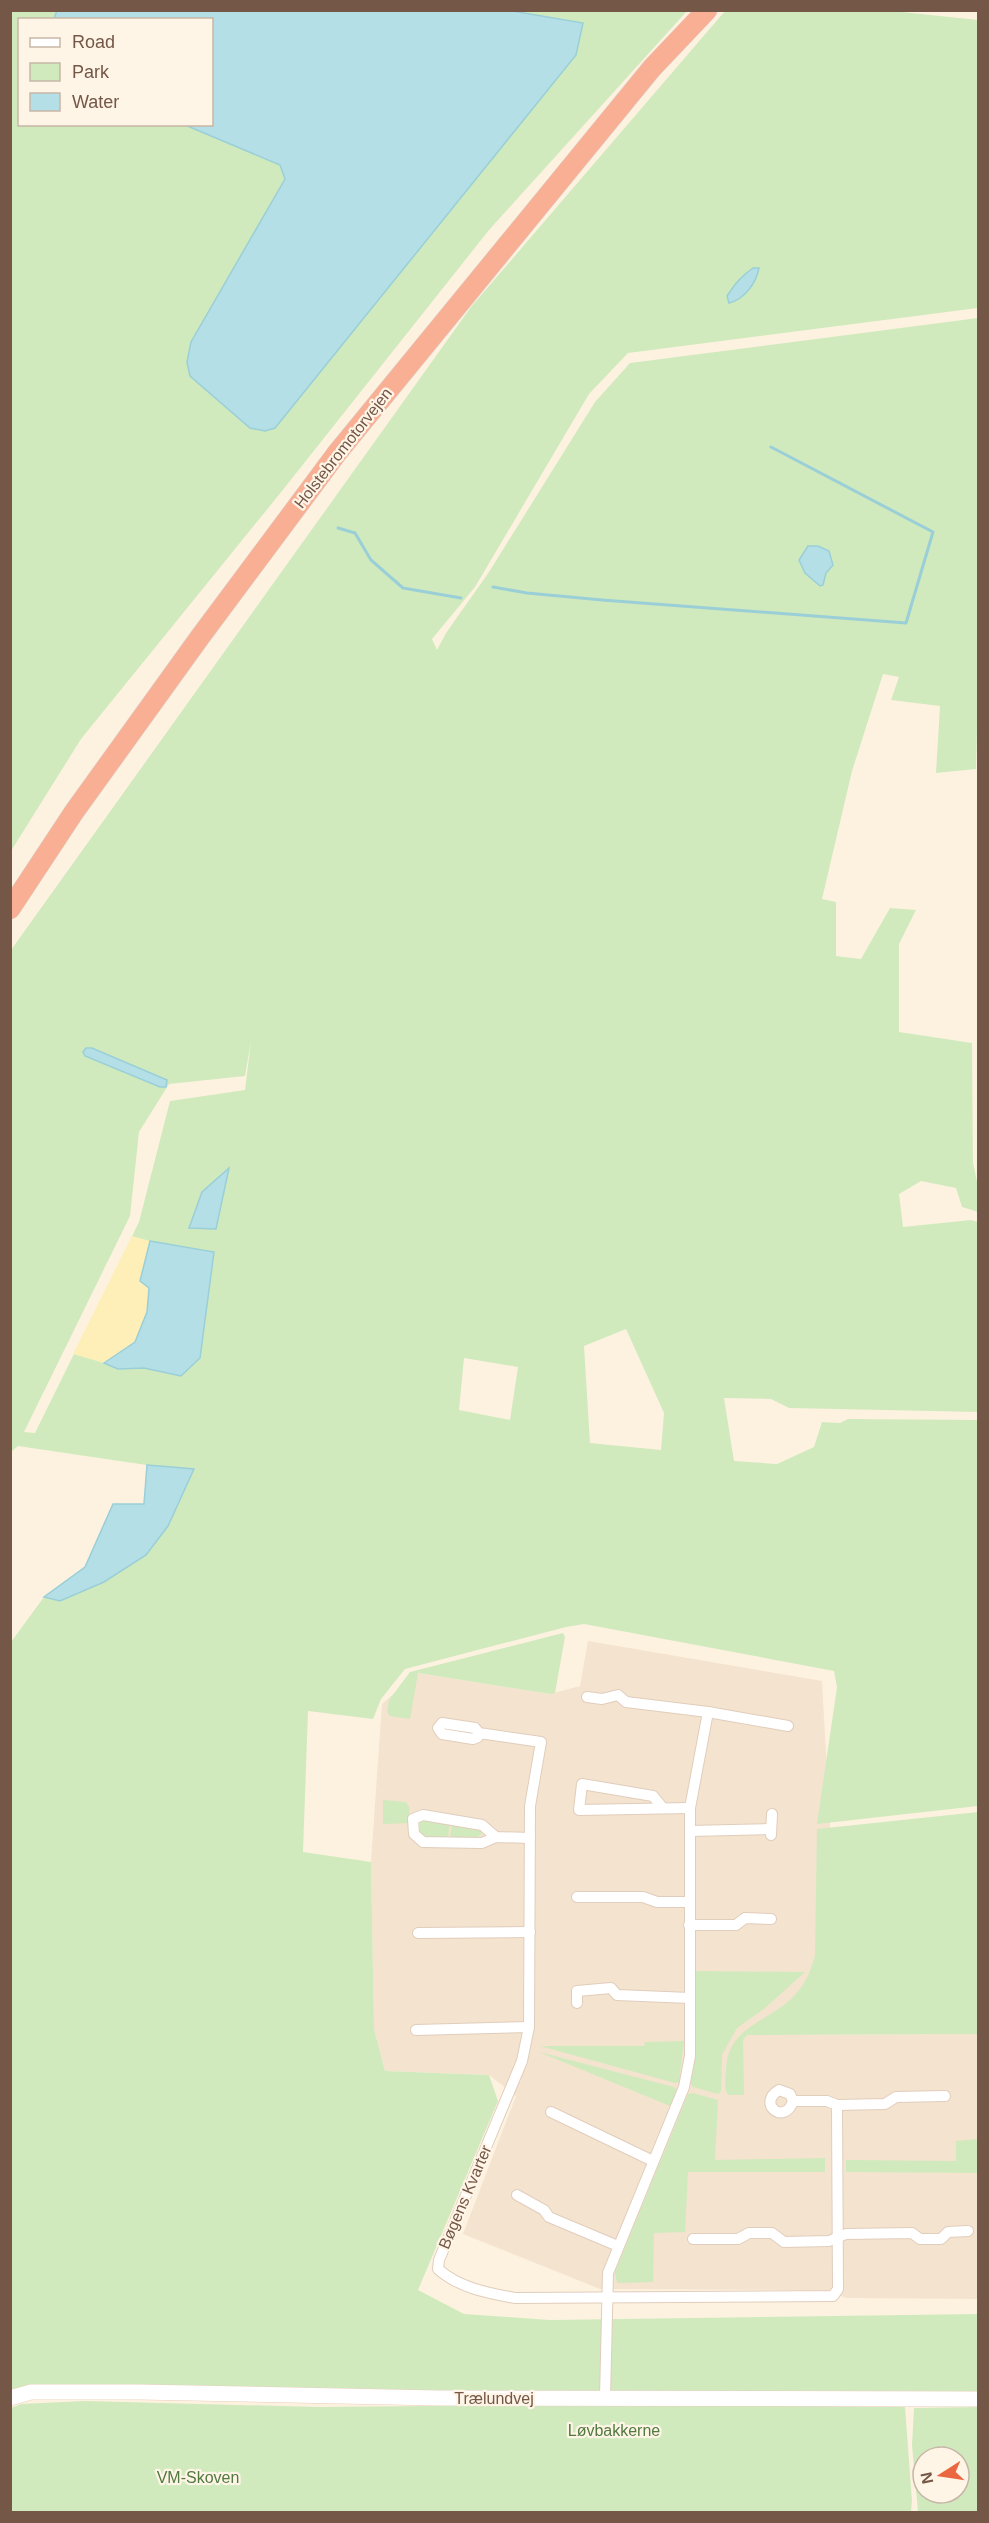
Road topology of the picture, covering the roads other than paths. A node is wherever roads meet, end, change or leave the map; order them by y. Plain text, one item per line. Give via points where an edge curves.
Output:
1 (707, 10) edge
2 (10, 909) edge
3 (587, 1697) dead end
4 (708, 1712) junction
5 (788, 1726) dead end
6 (479, 1733) dead end
7 (662, 1807) junction
8 (690, 1808) junction
9 (772, 1814) dead end
10 (690, 1831) junction
11 (496, 1837) junction
12 (530, 1838) junction
13 (577, 1897) dead end
14 (690, 1902) junction
15 (771, 1919) dead end
16 (689, 1925) junction
17 (530, 1932) junction
18 (417, 1933) dead end
19 (690, 1998) junction
20 (577, 2003) dead end
21 (529, 2027) junction
22 (416, 2030) dead end
23 (945, 2096) dead end
24 (793, 2101) dead end
25 (837, 2105) junction
26 (552, 2112) dead end
27 (653, 2161) junction
28 (517, 2195) dead end
29 (968, 2231) dead end
30 (837, 2238) junction
31 (693, 2240) dead end
32 (618, 2246) junction
33 (606, 2298) junction
34 (10, 2398) edge
35 (605, 2398) junction
36 (978, 2399) edge

1 - 2 highway, Holstebromotorvejen via 652,68 337,453 74,812
3 - 4 street via 603,1699 618,1695 626,1702
4 - 5 street
4 - 8 street
6 - 12 street, Bøgens Kvarter via 541,1742 530,1806
7 - 7 street via 579,1810 582,1784 653,1796
7 - 8 street
8 - 10 street
9 - 10 street via 771,1832
10 - 14 street
11 - 11 street via 482,1843 423,1842 414,1834 413,1819 423,1815 482,1825
11 - 12 street
12 - 17 street, Bøgens Kvarter
13 - 14 street
14 - 16 street
15 - 16 street
16 - 19 street
17 - 18 street
17 - 21 street, Bøgens Kvarter
19 - 20 street via 617,1995 611,1988 577,1990
19 - 27 street via 690,2056 684,2087
21 - 22 street
21 - 33 street, Bøgens Kvarter via 522,2061 438,2270 484,2293 515,2298
23 - 25 street via 896,2097 885,2104
24 - 25 street via 827,2101
25 - 30 street, Bøgens Kvarter
26 - 27 street
27 - 32 street
28 - 32 street via 549,2217
29 - 30 street via 948,2232 941,2239 920,2239 912,2232 846,2234
30 - 31 street via 784,2242 772,2233 748,2233 738,2239
30 - 33 street, Bøgens Kvarter via 838,2289 833,2296
32 - 33 street via 608,2273
33 - 35 street
34 - 35 street, Trælundvej via 31,2392
35 - 36 street, Trælundvej

